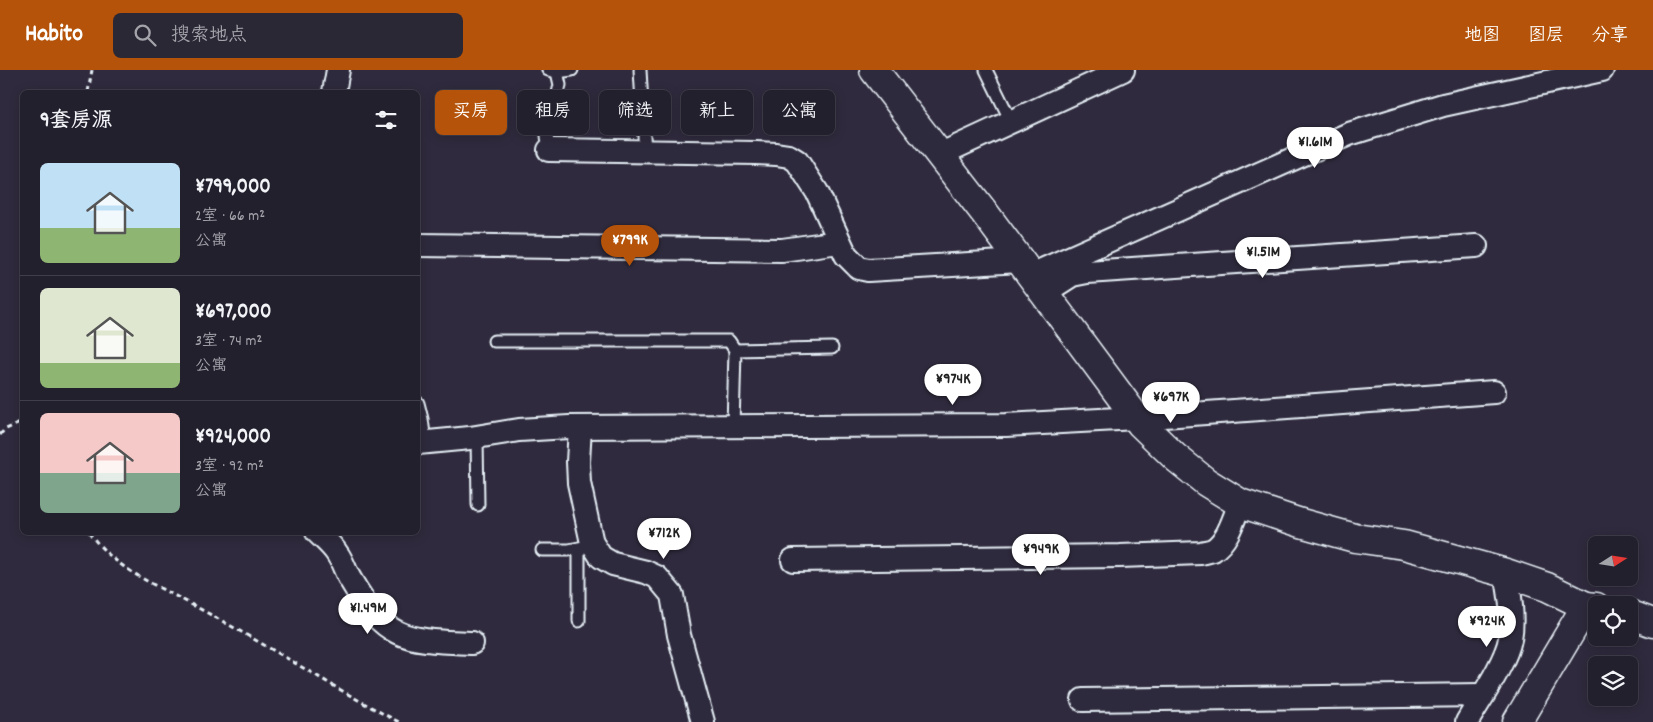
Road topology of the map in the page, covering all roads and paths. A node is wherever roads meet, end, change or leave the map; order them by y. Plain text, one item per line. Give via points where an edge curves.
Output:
1 (92, 70) edge
2 (338, 70) edge
3 (572, 70) edge
4 (640, 70) edge
5 (874, 70) edge
6 (986, 70) edge
7 (1123, 70) edge
8 (1602, 70) edge
9 (552, 71) edge
10 (88, 90) edge
11 (334, 90) edge
12 (1011, 122) junction
13 (549, 150) joint
14 (645, 152) junction
15 (939, 155) junction
16 (839, 242) junction
17 (420, 245) edge
18 (1476, 246) dead end
19 (1032, 276) junction
20 (494, 341) dead end
21 (832, 348) dead end
22 (735, 350) junction
23 (1494, 392) dead end
24 (420, 411) edge
25 (1137, 418) junction
26 (20, 423) edge
27 (580, 427) junction
28 (733, 427) junction
29 (0, 434) edge
30 (477, 436) junction
31 (421, 442) edge
32 (1240, 503) junction
33 (478, 505) dead end
34 (92, 535) edge
35 (320, 535) edge
36 (586, 546) junction
37 (542, 550) dead end
38 (792, 560) dead end
39 (1506, 573) junction
40 (1588, 606) edge
41 (1588, 612) edge
42 (1638, 617) edge
43 (579, 621) dead end
44 (1653, 623) edge
45 (472, 643) dead end
46 (1482, 695) junction
47 (1083, 700) dead end
48 (399, 722) edge
49 (703, 722) edge
50 (1467, 722) edge
51 (1517, 722) edge

1 - 10 path
2 - 11 street
3 - 9 lane
4 - 14 lane
5 - 15 street
6 - 12 lane
7 - 12 street
8 - 19 street via 1443,105 1349,134
9 - 13 lane via 560,85 547,136
12 - 15 street
13 - 14 street
14 - 16 street via 788,156 797,161 817,192
15 - 19 street
16 - 17 street via 782,250
16 - 19 street via 846,255 860,268 868,270
18 - 19 street
19 - 25 street
20 - 22 lane via 729,341
21 - 22 lane
22 - 28 lane
23 - 25 street
24 - 31 lane
25 - 28 street via 1006,425
25 - 32 street via 1175,457
26 - 29 path
27 - 28 street
27 - 30 street
27 - 36 street via 579,482
30 - 31 street
30 - 33 lane
32 - 38 street via 1221,543 1201,553
32 - 39 street via 1355,538 1404,545
34 - 48 path via 112,559 144,581 229,625
35 - 45 street via 338,554 361,598 388,628 420,640
36 - 37 lane
36 - 43 lane
36 - 49 street via 613,564 657,577 672,595 679,635
39 - 40 street
39 - 46 street via 1511,612 1510,639
41 - 51 street
42 - 44 street
46 - 47 street
46 - 50 street

